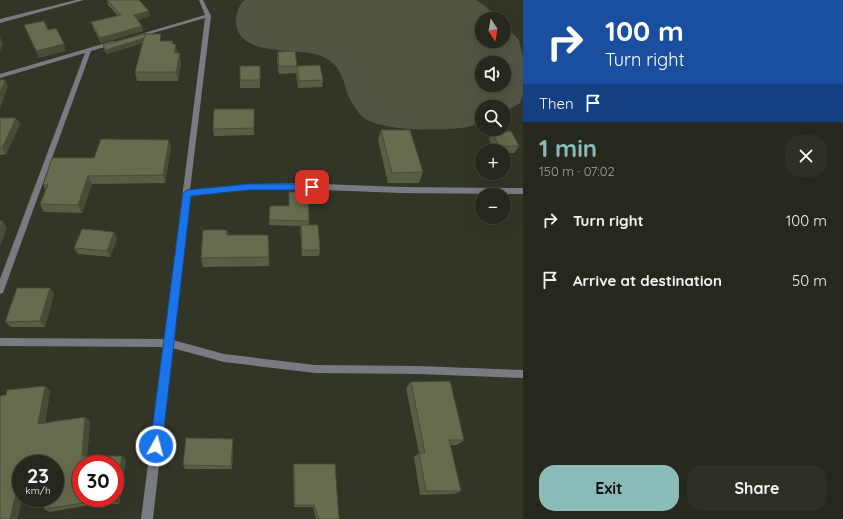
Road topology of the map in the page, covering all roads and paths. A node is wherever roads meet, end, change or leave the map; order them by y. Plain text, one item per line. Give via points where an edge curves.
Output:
1 (82, 0) edge
2 (201, 0) edge
3 (208, 16) junction
4 (0, 21) edge
5 (133, 38) edge
6 (118, 42) edge
7 (89, 50) junction
8 (0, 76) edge
9 (523, 190) edge
10 (187, 193) junction
11 (0, 290) edge
12 (0, 342) edge
13 (169, 343) junction
14 (523, 374) edge
15 (147, 519) edge

1 - 4 street
2 - 3 street
3 - 5 street
3 - 10 street
6 - 7 street
7 - 8 street
7 - 11 street
9 - 10 street via 401,190 297,186 249,187
10 - 13 street
12 - 13 street
13 - 14 street via 224,358 315,369
13 - 15 street

